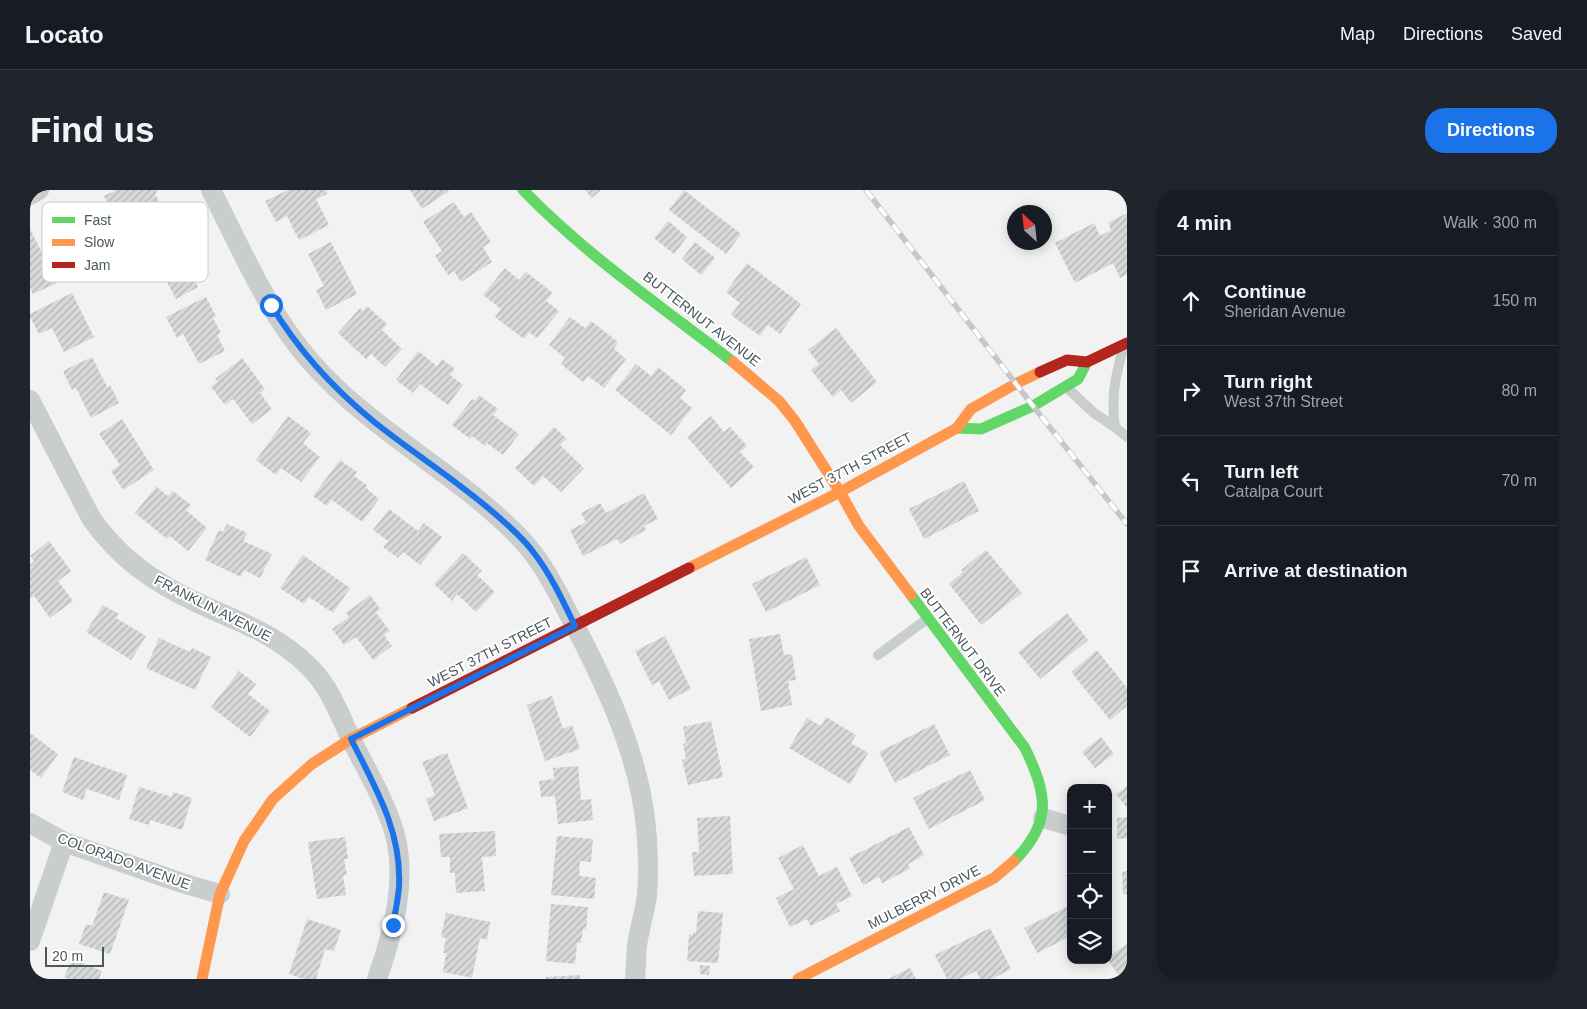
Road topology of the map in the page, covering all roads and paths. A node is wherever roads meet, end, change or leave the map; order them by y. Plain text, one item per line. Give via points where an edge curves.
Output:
1 (39, 190) edge
2 (211, 190) edge
3 (523, 190) edge
4 (30, 195) edge
5 (1125, 344) edge
6 (1087, 362) junction
7 (1065, 387) junction
8 (30, 400) edge
9 (1115, 427) junction
10 (957, 428) junction
11 (1127, 437) edge
12 (840, 492) junction
13 (927, 619) junction
14 (575, 626) junction
15 (878, 656) dead end
16 (351, 739) junction
17 (1043, 818) junction
18 (30, 824) edge
19 (1067, 826) dead end
20 (64, 842) junction
21 (220, 894) junction
22 (30, 941) edge
23 (202, 979) edge
24 (377, 979) edge
25 (635, 979) edge
26 (798, 979) edge

1 - 4 street
2 - 14 street via 271,305 310,362 373,420 509,526 534,553 554,583
3 - 12 street, BUTTERNUT AVENUE via 552,220 779,401
5 - 6 street, WEST 37TH STREET
5 - 9 lane via 1115,382 1112,407
6 - 7 street, WEST 37TH STREET via 1078,379
6 - 10 street, WEST 37TH STREET via 1067,360 1017,383 971,409
7 - 9 lane
7 - 10 street, WEST 37TH STREET via 1033,406 981,429
8 - 16 street, FRANKLIN AVENUE via 102,534 127,560 157,581 194,602 261,632 307,665 326,687
9 - 11 lane
10 - 12 street, WEST 37TH STREET
12 - 13 street, BUTTERNUT DRIVE via 859,526
12 - 14 street, WEST 37TH STREET
13 - 15 lane
13 - 17 street, BUTTERNUT DRIVE via 1025,748 1038,777
14 - 16 street, WEST 37TH STREET
14 - 25 street via 625,736 646,825 647,897 637,946
16 - 21 street, WEST 37TH STREET via 312,764 273,799 244,841
16 - 24 street, FRANKLIN AVENUE via 384,806 394,833 399,862 393,925
17 - 19 street
17 - 26 street, MULBERRY DRIVE via 1026,850 994,878
18 - 20 street, COLORADO AVENUE
20 - 21 street, COLORADO AVENUE
20 - 22 street
21 - 23 street, WEST 37TH STREET

